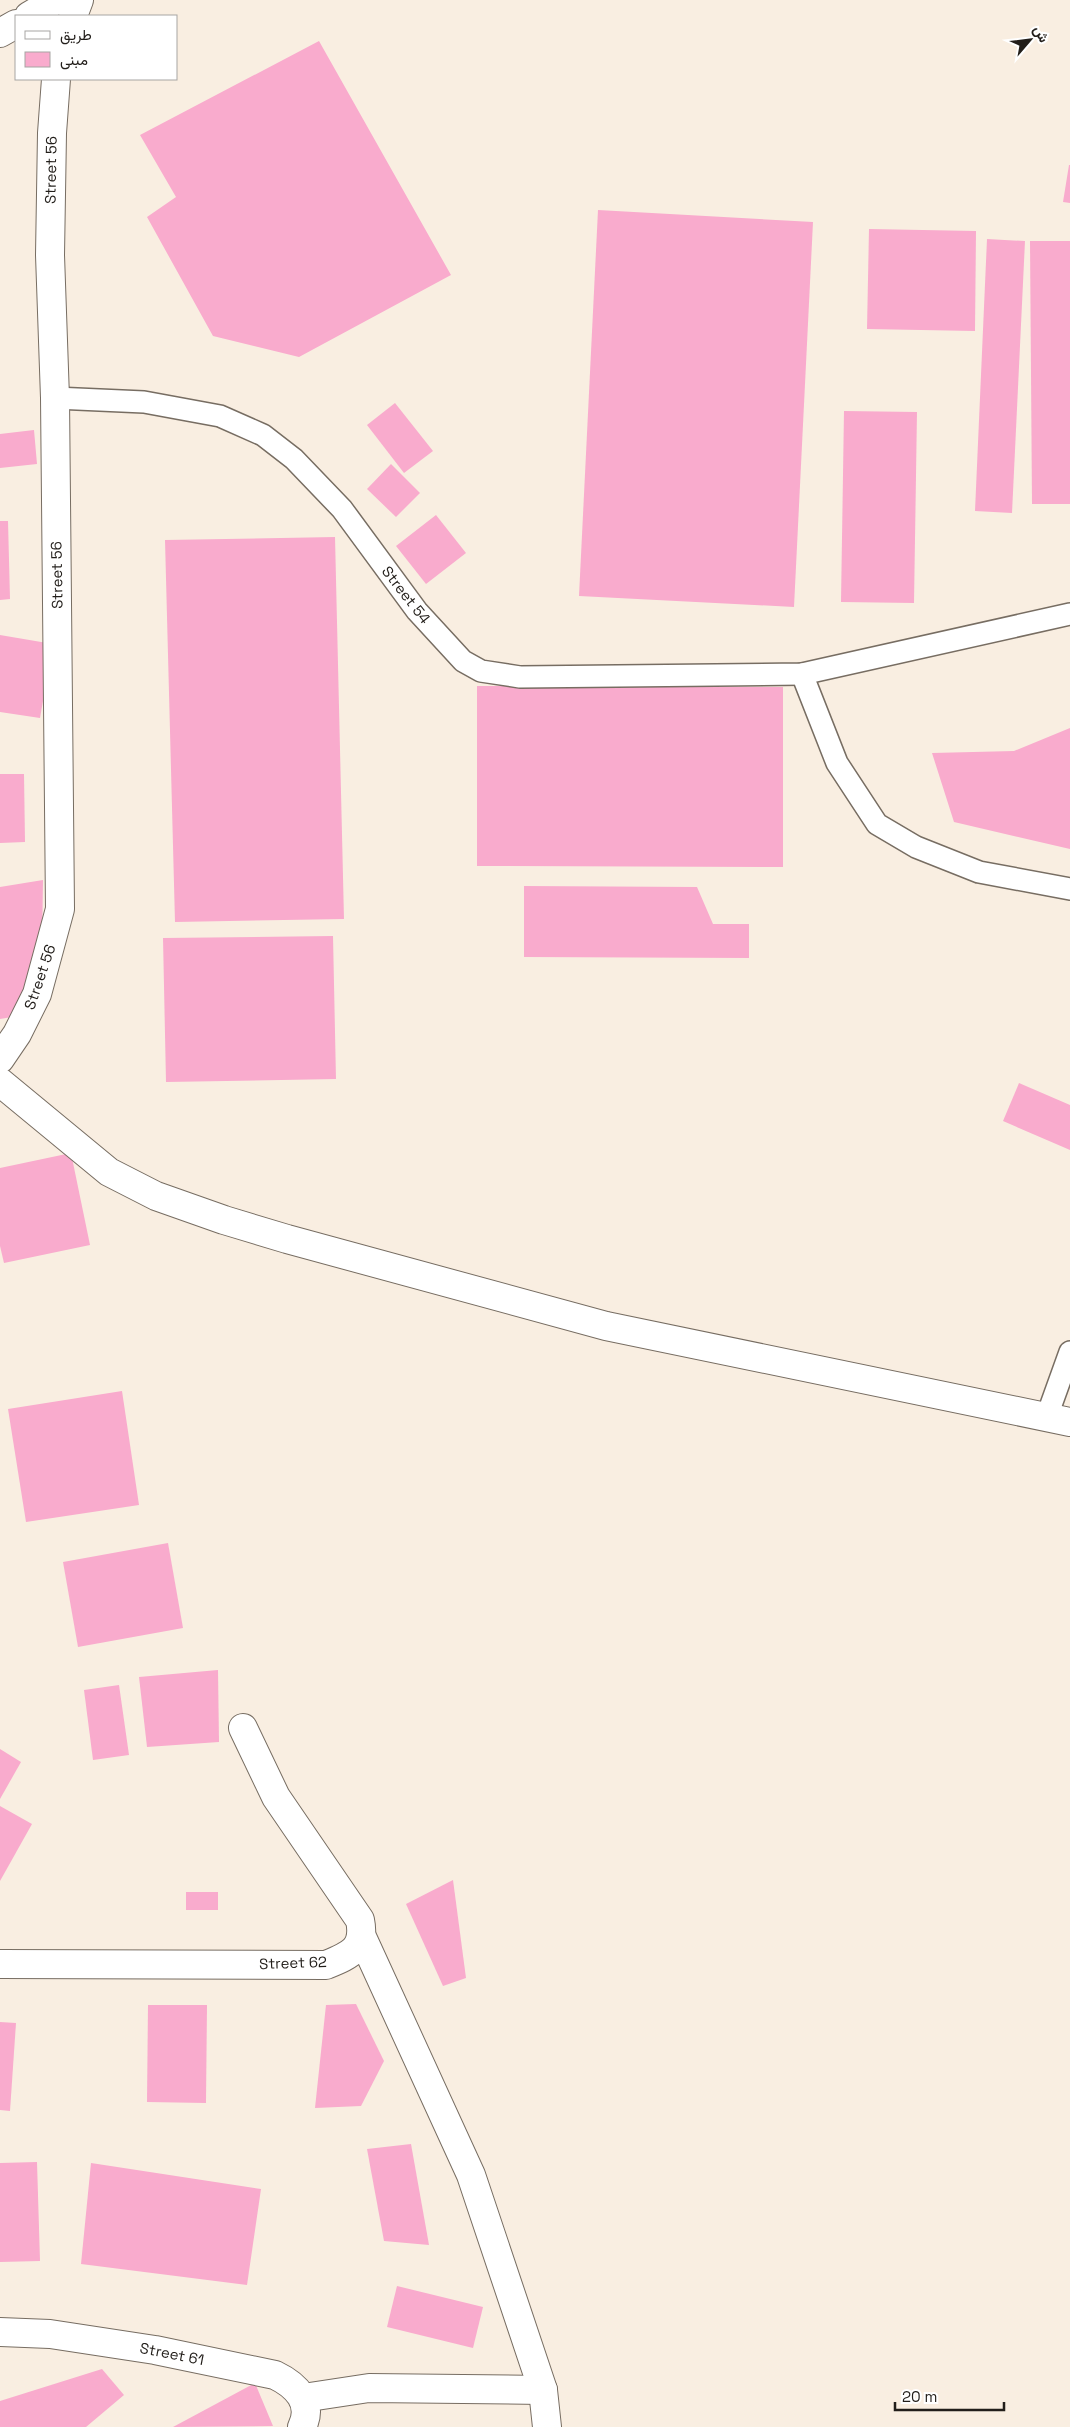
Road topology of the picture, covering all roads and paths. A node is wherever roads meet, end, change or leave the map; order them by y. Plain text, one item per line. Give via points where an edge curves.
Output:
1 (56, 0) edge
2 (80, 0) edge
3 (31, 15) edge
4 (73, 15) edge
5 (15, 25) edge
6 (0, 33) edge
7 (56, 80) edge
8 (55, 398) junction
9 (1070, 614) edge
10 (802, 674) junction
11 (1070, 889) edge
12 (0, 1059) edge
13 (0, 1082) edge
14 (1070, 1352) edge
15 (1058, 1419) edge
16 (243, 1728) dead end
17 (362, 1937) junction
18 (0, 1964) edge
19 (0, 2332) edge
20 (543, 2390) junction
21 (303, 2398) junction
22 (302, 2427) edge
23 (547, 2427) edge

1 - 3 street
2 - 4 street
5 - 6 street
7 - 8 street, Street 56 via 50,255
8 - 10 lane, Street 54 via 144,402 220,416 263,435 294,458 342,509 417,612 462,662 481,671 520,677
8 - 12 street, Street 56 via 60,909 37,994
9 - 10 lane, Street 54
10 - 11 lane via 837,763 877,824 916,847 979,872
13 - 15 street via 109,1172 156,1196 233,1222 606,1326
14 - 15 lane
16 - 17 street via 276,1798 360,1920
17 - 18 street, Street 62 via 356,1948 344,1958 326,1965
17 - 20 street via 471,2174
19 - 21 street, Street 61 via 50,2334 260,2371 290,2382
20 - 21 street via 369,2388
20 - 23 street
21 - 22 street via 307,2409

